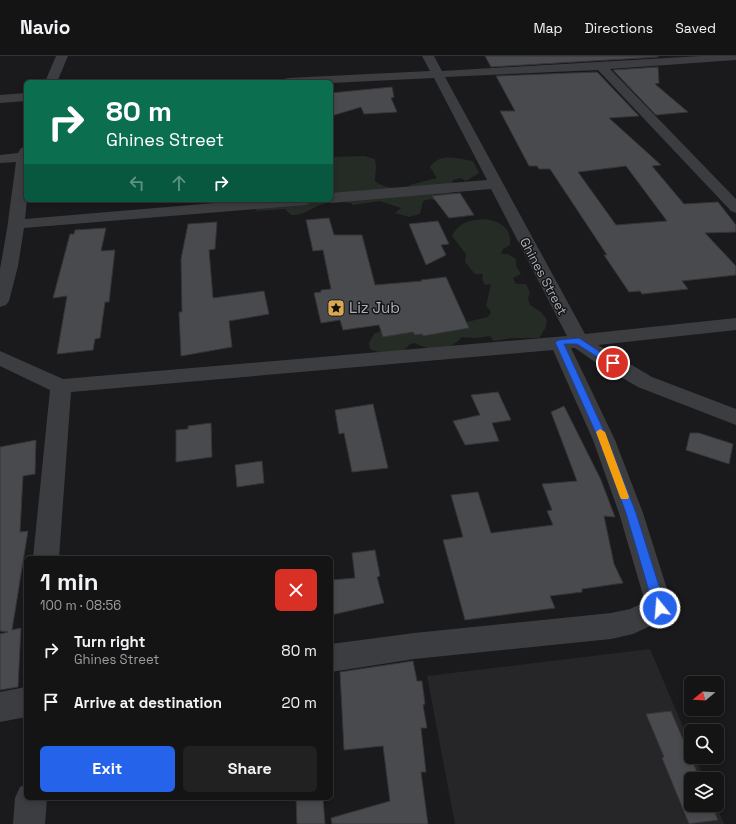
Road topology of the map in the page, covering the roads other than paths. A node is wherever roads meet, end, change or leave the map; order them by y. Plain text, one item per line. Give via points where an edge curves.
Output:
1 (62, 56) edge
2 (428, 56) edge
3 (736, 57) edge
4 (601, 66) junction
5 (439, 74) junction
6 (53, 80) edge
7 (326, 80) edge
8 (24, 97) edge
9 (0, 99) edge
10 (24, 155) edge
11 (0, 159) edge
12 (24, 163) edge
13 (495, 184) junction
14 (333, 198) edge
15 (281, 202) edge
16 (736, 208) edge
17 (16, 224) junction
18 (0, 301) edge
19 (736, 324) edge
20 (569, 342) junction
21 (0, 358) edge
22 (61, 386) junction
23 (736, 417) edge
24 (46, 556) edge
25 (333, 658) edge
26 (24, 702) edge
27 (0, 707) edge
28 (31, 800) edge
29 (29, 824) edge

1 - 6 street
2 - 5 street, Ghines Street
3 - 4 street
4 - 5 street
4 - 16 street
5 - 7 street
5 - 13 street, Ghines Street
8 - 9 street
10 - 11 street
12 - 17 street
13 - 14 street
13 - 20 street, Ghines Street
15 - 17 street
17 - 18 street via 6,282
19 - 20 street
20 - 22 street
20 - 23 street, Ghines Street via 602,357 645,382
20 - 25 street via 631,513 660,608 633,621 611,626 414,646
21 - 22 street
22 - 24 street
26 - 27 street
28 - 29 street

